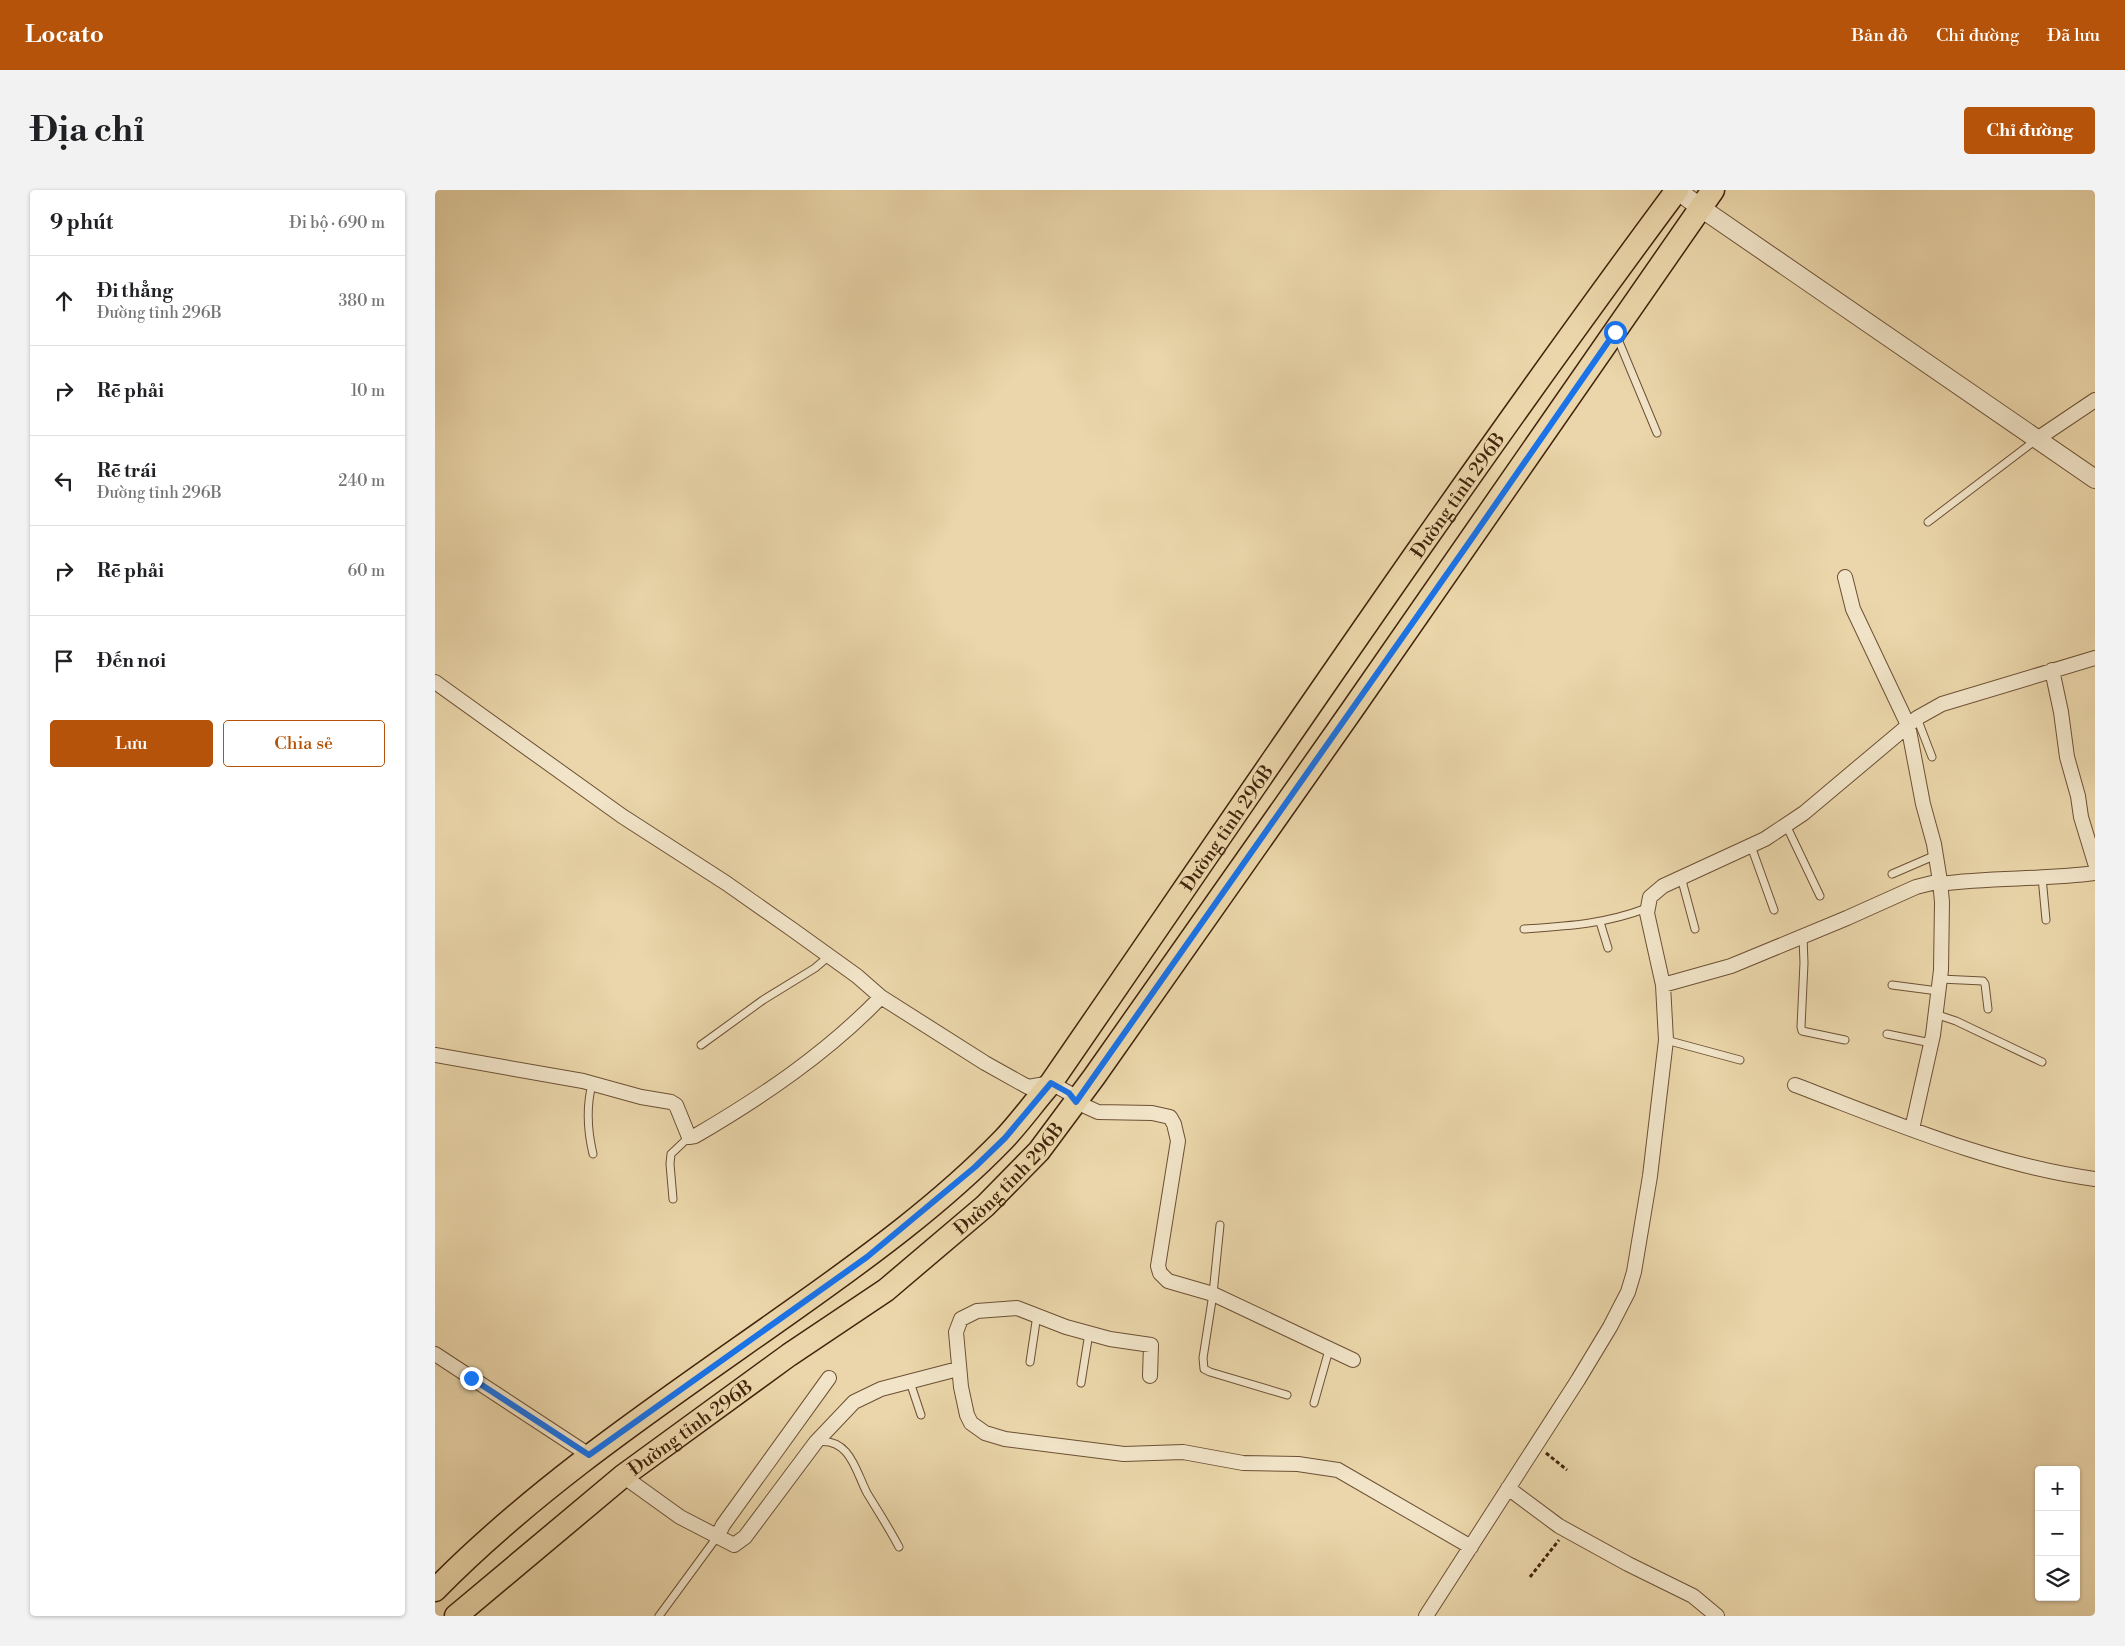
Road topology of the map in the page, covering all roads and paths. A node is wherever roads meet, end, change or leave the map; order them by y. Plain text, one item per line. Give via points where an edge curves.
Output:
1 (1677, 190) edge
2 (1713, 190) edge
3 (1701, 208) junction
4 (1615, 332) junction
5 (2095, 400) edge
6 (1657, 433) dead end
7 (2037, 439) junction
8 (2095, 479) edge
9 (1928, 522) dead end
10 (1845, 577) dead end
11 (2095, 658) edge
12 (2052, 670) junction
13 (435, 682) edge
14 (1913, 721) junction
15 (1932, 757) dead end
16 (1786, 825) junction
17 (1751, 846) junction
18 (1936, 855) junction
19 (2095, 863) edge
20 (2095, 873) edge
21 (1892, 874) dead end
22 (1681, 877) junction
23 (2042, 877) junction
24 (1940, 882) junction
25 (1820, 896) dead end
26 (1648, 908) junction
27 (1774, 910) dead end
28 (2046, 920) dead end
29 (1600, 922) junction
30 (1524, 929) dead end
31 (1695, 929) dead end
32 (1803, 938) junction
33 (1608, 948) dead end
34 (829, 956) junction
35 (1663, 985) junction
36 (1892, 985) dead end
37 (1939, 985) junction
38 (881, 997) junction
39 (1988, 1009) dead end
40 (1935, 1014) junction
41 (1887, 1034) dead end
42 (1667, 1040) junction
43 (1845, 1040) dead end
44 (1931, 1043) junction
45 (701, 1046) dead end
46 (435, 1055) edge
47 (1740, 1060) dead end
48 (2042, 1062) dead end
49 (1051, 1083) junction
50 (592, 1084) junction
51 (1795, 1086) dead end
52 (1076, 1102) junction
53 (1913, 1129) junction
54 (689, 1137) junction
55 (593, 1154) dead end
56 (2095, 1179) edge
57 (673, 1199) dead end
58 (1220, 1225) dead end
59 (1213, 1294) junction
60 (1037, 1314) junction
61 (1089, 1333) junction
62 (1329, 1350) junction
63 (435, 1354) edge
64 (1353, 1360) dead end
65 (1030, 1362) dead end
66 (958, 1369) junction
67 (1150, 1376) dead end
68 (829, 1378) dead end
69 (910, 1382) junction
70 (1081, 1383) dead end
71 (1287, 1395) dead end
72 (1315, 1404) dead end
73 (921, 1415) dead end
74 (816, 1442) junction
75 (1536, 1445) junction
76 (589, 1455) junction
77 (1567, 1470) dead end
78 (623, 1476) junction
79 (1508, 1488) junction
80 (1567, 1530) junction
81 (717, 1537) junction
82 (899, 1547) dead end
83 (1471, 1547) junction
84 (1530, 1577) dead end
85 (435, 1590) edge
86 (456, 1616) edge
87 (659, 1616) edge
88 (1426, 1616) edge
89 (1717, 1616) edge

1 - 3 street
1 - 49 main road, Đường tỉnh 296B via 1439,520
2 - 3 main road, Đường tỉnh 296B
3 - 4 main road, Đường tỉnh 296B
3 - 7 street
4 - 6 lane
4 - 52 main road, Đường tỉnh 296B
5 - 7 street
7 - 8 street
7 - 9 lane
10 - 14 street via 1853,609
11 - 12 street
12 - 14 street via 1942,704
12 - 19 street via 2067,757
13 - 34 street via 622,816 726,883
14 - 15 lane
14 - 16 street via 1845,780
14 - 18 street via 1923,804
16 - 17 street
16 - 25 lane
17 - 22 street
17 - 27 lane
18 - 21 lane
18 - 24 street
20 - 23 street
22 - 26 street via 1656,892 1650,898
22 - 31 lane
23 - 24 street
23 - 28 lane
24 - 32 street via 1916,887
24 - 37 street via 1942,941
26 - 29 lane
26 - 35 street
29 - 30 lane
29 - 33 lane
32 - 35 street via 1731,966
32 - 43 lane via 1802,1031
34 - 38 street
34 - 45 lane
35 - 42 street
36 - 37 lane
37 - 39 lane via 1983,981
37 - 40 street
38 - 49 street via 1028,1087
38 - 54 street via 859,1020 789,1076 699,1134
40 - 44 street
40 - 48 lane via 1964,1024
41 - 44 lane
42 - 47 lane
42 - 75 street via 1649,1176 1628,1292 1610,1327
44 - 53 street
46 - 50 street
49 - 52 street via 1069,1093
49 - 76 main road, Đường tỉnh 296B via 981,1161 867,1257
50 - 54 street via 671,1102 676,1105
50 - 55 lane via 587,1104
51 - 53 street
52 - 59 street via 1098,1112 1152,1113 1170,1117 1178,1141 1158,1266 1168,1282
52 - 78 main road, Đường tỉnh 296B via 1039,1151 985,1206 886,1290
53 - 56 street via 2010,1162 2061,1175
54 - 57 lane via 671,1154
58 - 59 lane
59 - 62 street
59 - 71 lane via 1204,1369
60 - 61 street
60 - 65 lane
60 - 66 street via 1004,1307 977,1310 961,1319 956,1332
61 - 67 street via 1151,1345
61 - 70 lane
62 - 64 street
62 - 72 lane
63 - 76 street
66 - 69 street
66 - 83 street via 967,1415 971,1423 985,1433 1005,1439 1124,1454 1183,1452 1243,1463 1298,1464 1338,1470
68 - 81 street
69 - 73 lane
69 - 74 street via 881,1389 854,1402
74 - 81 street via 745,1537 735,1544
74 - 82 lane via 841,1448 855,1462 866,1491
75 - 77 path
75 - 79 street
76 - 85 main road, Đường tỉnh 296B via 462,1563
78 - 81 street via 680,1517
78 - 86 main road, Đường tỉnh 296B
79 - 80 street
79 - 83 street
80 - 84 path
80 - 89 street via 1693,1596
81 - 87 lane
83 - 88 street

